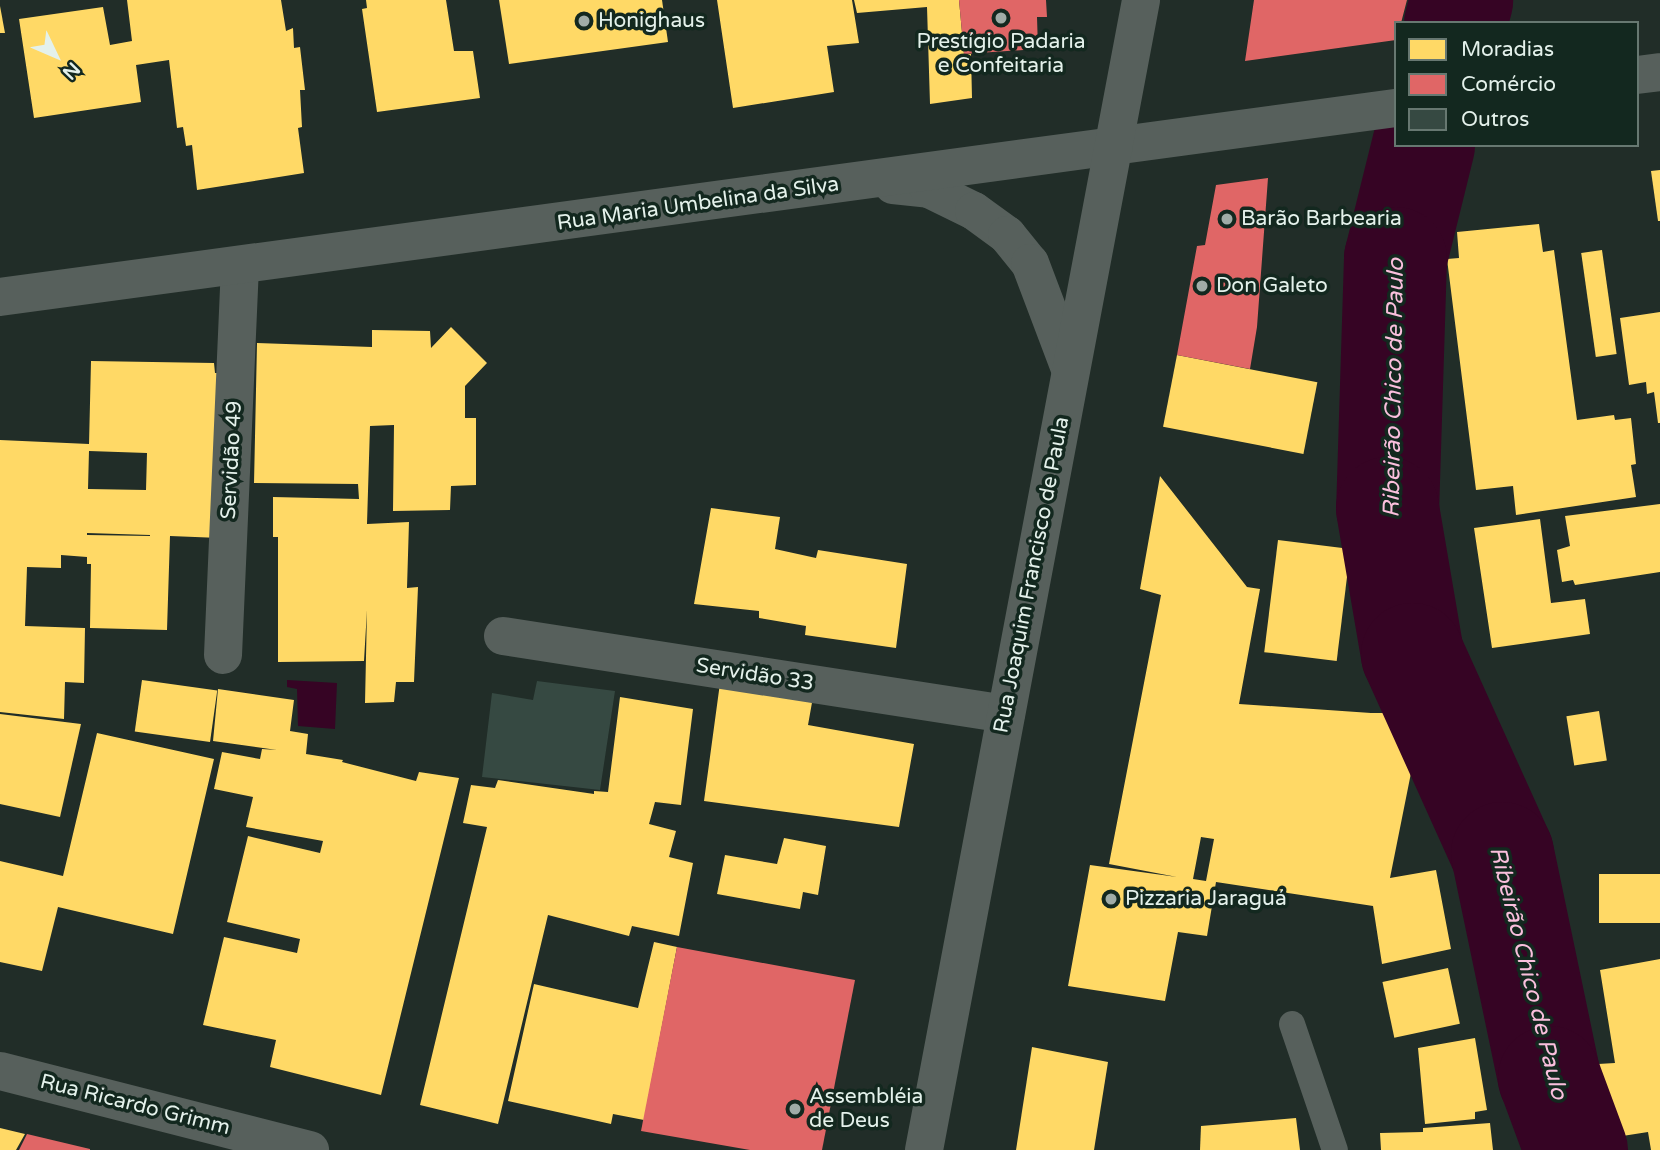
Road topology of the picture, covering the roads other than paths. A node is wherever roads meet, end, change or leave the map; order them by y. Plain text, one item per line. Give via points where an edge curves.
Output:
1 (1141, 0) edge
2 (1660, 72) edge
3 (1639, 75) edge
4 (1394, 108) edge
5 (1114, 146) junction
6 (860, 181) junction
7 (240, 265) junction
8 (0, 297) edge
9 (1071, 371) junction
10 (503, 636) dead end
11 (223, 654) dead end
12 (1006, 715) junction
13 (1292, 1024) dead end
14 (0, 1071) edge
15 (310, 1150) edge
16 (924, 1150) edge
17 (1335, 1150) edge

1 - 5 main road, Rua Joaquim Francisco de Paula
2 - 3 main road
4 - 5 main road, Rua Maria Umbelina da Silva
5 - 6 main road, Rua Maria Umbelina da Silva
5 - 9 main road, Rua Joaquim Francisco de Paula
6 - 7 main road, Rua Maria Umbelina da Silva
6 - 9 main road via 929,190 974,211 1007,235 1030,263
7 - 8 main road, Rua Maria Umbelina da Silva
7 - 11 main road, Servidão 49
9 - 12 main road, Rua Joaquim Francisco de Paula
10 - 12 main road, Servidão 33
12 - 16 main road, Rua Joaquim Francisco de Paula
13 - 17 lane
14 - 15 main road, Rua Ricardo Grimm

